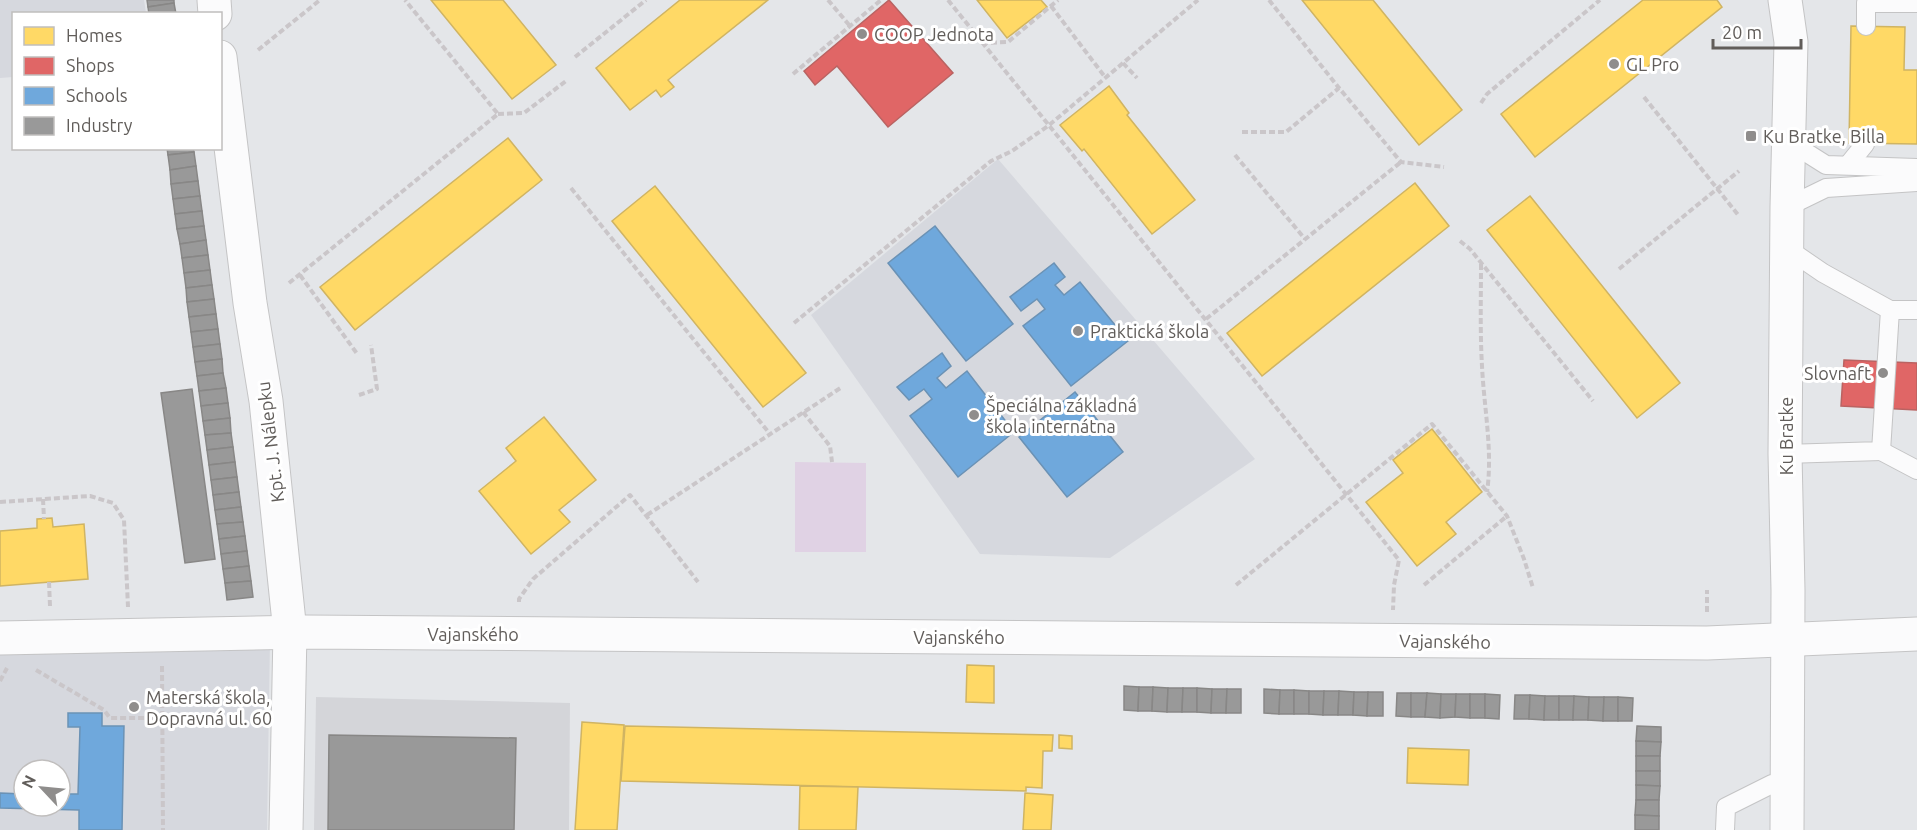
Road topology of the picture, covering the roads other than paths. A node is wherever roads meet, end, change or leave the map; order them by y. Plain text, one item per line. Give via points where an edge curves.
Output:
1 (1785, 0) edge
2 (1799, 0) edge
3 (1917, 3) edge
4 (1866, 26) dead end
5 (1791, 42) junction
6 (222, 73) edge
7 (1788, 141) junction
8 (1865, 144) dead end
9 (1848, 165) junction
10 (1917, 168) edge
11 (1917, 182) edge
12 (1787, 207) junction
13 (1788, 249) junction
14 (1890, 310) junction
15 (1917, 310) edge
16 (1881, 451) junction
17 (1785, 454) junction
18 (1917, 470) edge
19 (290, 632) junction
20 (1917, 634) edge
21 (0, 638) edge
22 (1788, 640) junction
23 (1787, 784) junction
24 (286, 830) edge
25 (1725, 830) edge
26 (1787, 830) edge

1 - 5 street, Ku Bratke
2 - 5 street, Ku Bratke
3 - 4 lane via 1866,3
5 - 7 street, Ku Bratke
6 - 19 street, Kpt. J. Nálepku via 266,401
7 - 9 lane via 1826,165
7 - 12 street, Ku Bratke
8 - 9 lane
9 - 10 lane
11 - 12 lane via 1826,188
12 - 13 street, Ku Bratke
13 - 14 lane
13 - 17 street, Ku Bratke
14 - 15 lane
14 - 16 lane
16 - 17 lane
16 - 18 lane
17 - 22 street, Ku Bratke
19 - 21 street, Vajanského
19 - 22 street, Vajanského via 1696,643
19 - 24 street, Kpt. J. Nálepku
20 - 22 street, Vajanského
22 - 23 street, Ku Bratke
23 - 25 lane via 1772,784 1726,807
23 - 26 street, Ku Bratke

